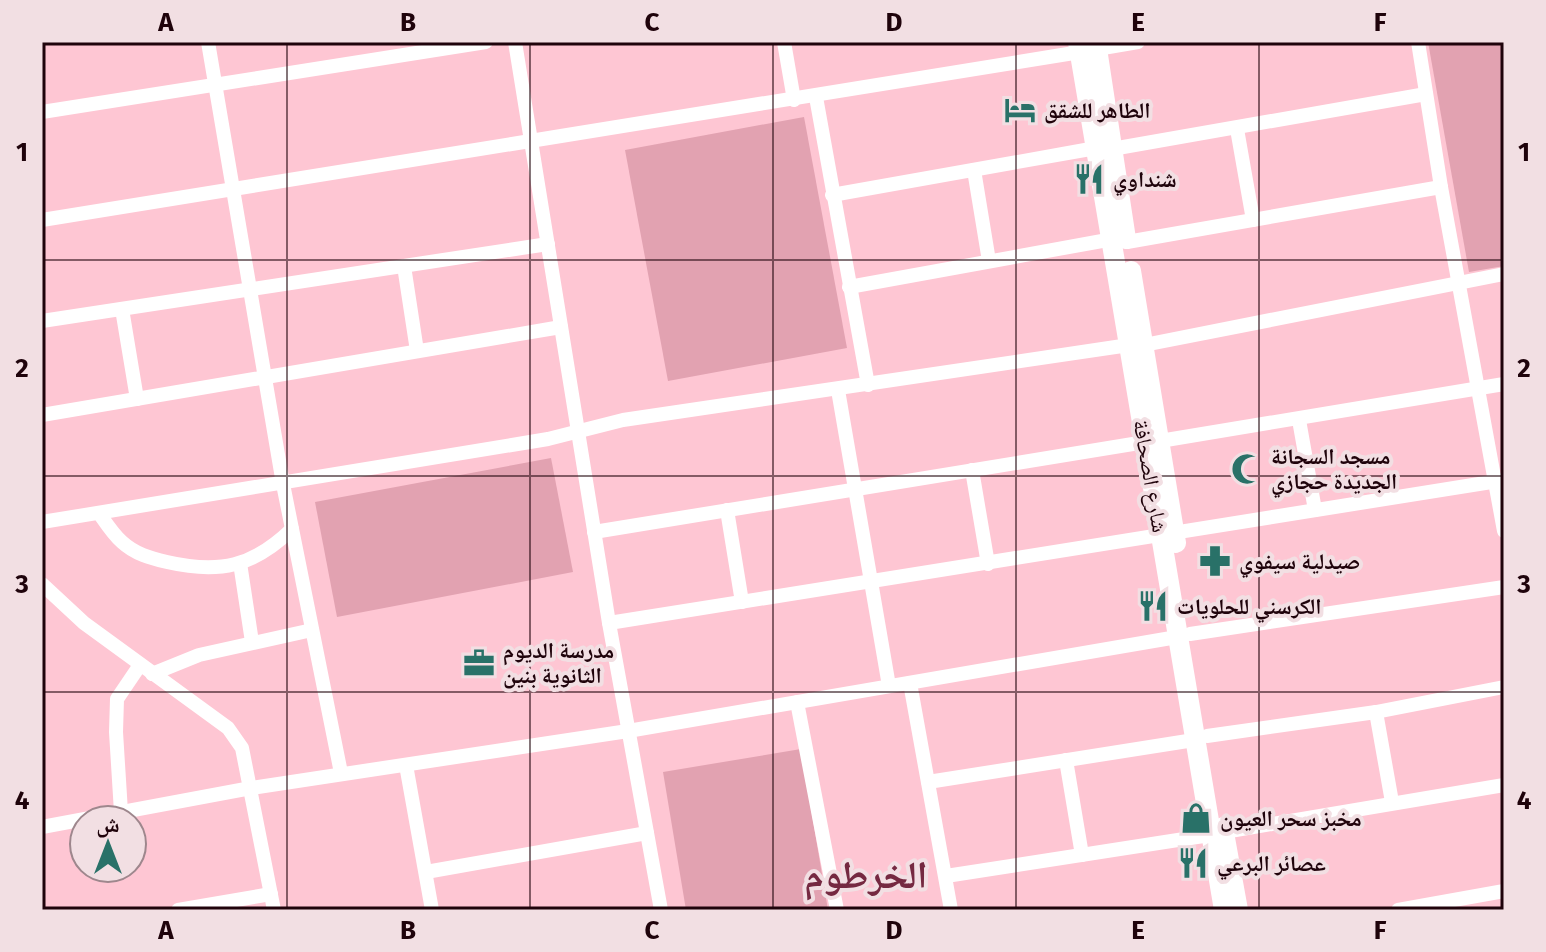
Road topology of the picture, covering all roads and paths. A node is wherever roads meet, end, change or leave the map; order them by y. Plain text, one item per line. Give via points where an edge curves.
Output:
1 (208, 42) edge
2 (486, 42) edge
3 (515, 42) edge
4 (784, 42) edge
5 (1138, 42) edge
6 (1418, 42) edge
7 (1088, 46) edge
8 (215, 83) junction
9 (1426, 94) junction
10 (816, 97) junction
11 (794, 100) junction
12 (42, 112) edge
13 (1237, 129) junction
14 (530, 140) junction
15 (1104, 148) junction
16 (974, 170) junction
17 (233, 187) junction
18 (1441, 187) junction
19 (832, 195) junction
20 (42, 220) edge
21 (1253, 220) junction
22 (1120, 241) junction
23 (548, 244) junction
24 (989, 261) junction
25 (404, 266) junction
26 (1504, 274) edge
27 (1459, 282) junction
28 (849, 287) junction
29 (250, 289) junction
30 (122, 309) junction
31 (42, 321) edge
32 (561, 327) junction
33 (1136, 345) junction
34 (417, 351) junction
35 (265, 378) junction
36 (1504, 384) edge
37 (868, 385) junction
38 (1477, 388) junction
39 (838, 390) junction
40 (137, 399) junction
41 (42, 415) edge
42 (1299, 420) junction
43 (577, 433) junction
44 (1152, 442) junction
45 (972, 470) junction
46 (1499, 481) edge
47 (283, 484) junction
48 (856, 488) junction
49 (727, 510) junction
50 (1315, 510) junction
51 (99, 513) junction
52 (42, 522) edge
53 (292, 529) junction
54 (1504, 531) edge
55 (594, 532) junction
56 (1167, 535) junction
57 (240, 563) junction
58 (988, 564) junction
59 (871, 582) junction
60 (42, 584) edge
61 (1504, 587) edge
62 (742, 602) junction
63 (609, 623) junction
64 (312, 630) junction
65 (1184, 636) junction
66 (252, 642) junction
67 (146, 670) junction
68 (910, 683) junction
69 (889, 686) junction
70 (1504, 687) edge
71 (797, 702) junction
72 (1376, 712) junction
73 (628, 731) junction
74 (1201, 738) junction
75 (1066, 760) junction
76 (406, 765) junction
77 (341, 773) junction
78 (928, 782) junction
79 (1504, 785) edge
80 (251, 788) junction
81 (1392, 802) junction
82 (120, 804) edge
83 (148, 807) edge
84 (68, 822) edge
85 (42, 827) edge
86 (647, 833) junction
87 (1217, 833) junction
88 (1082, 855) junction
89 (426, 872) junction
90 (946, 876) junction
91 (1504, 891) edge
92 (271, 894) junction
93 (1433, 908) edge
94 (178, 910) edge
95 (274, 910) edge
96 (432, 910) edge
97 (661, 910) edge
98 (837, 910) edge
99 (951, 910) edge
100 (1224, 910) edge
101 (1238, 910) edge
102 (1398, 910) edge

1 - 8 street
2 - 8 street
3 - 14 street
4 - 11 street
5 - 7 street
6 - 9 street
7 - 10 street
7 - 15 main road, شارع الصحافة
8 - 12 street
8 - 17 street
9 - 13 street
9 - 18 street
10 - 11 street
10 - 19 street
11 - 14 street
13 - 15 street
13 - 21 street
14 - 17 street
14 - 23 street
15 - 16 street
15 - 22 main road, شارع الصحافة
16 - 19 street
16 - 24 street
17 - 20 street
17 - 29 street
18 - 21 street
18 - 27 street
19 - 28 street
21 - 22 street
22 - 24 street
22 - 33 main road, شارع الصحافة
23 - 25 street
23 - 32 street
24 - 28 street
25 - 29 street
25 - 34 street
26 - 27 street
27 - 33 street
27 - 38 street
28 - 37 street
29 - 30 street
29 - 35 street
30 - 31 street
30 - 40 street
32 - 34 street
32 - 43 street
33 - 37 street
33 - 44 main road, شارع الصحافة
34 - 35 street
35 - 40 street
35 - 47 street
36 - 38 street
37 - 39 street
38 - 42 street
38 - 46 street
39 - 43 street via 623,420
39 - 48 street
40 - 41 street
42 - 44 street
42 - 50 street
43 - 47 street
43 - 55 street
44 - 45 street
44 - 56 main road, شارع الصحافة
45 - 48 street
45 - 58 street
46 - 50 street
46 - 54 street
47 - 51 street
47 - 53 street
48 - 49 street
48 - 59 street
49 - 55 street
49 - 62 street
50 - 56 street
51 - 52 street
51 - 57 street via 121,542 144,556 202,569
53 - 57 street via 268,550
53 - 64 street
55 - 63 street
56 - 58 street
56 - 65 main road, شارع الصحافة
57 - 66 street
58 - 59 street
59 - 62 street
59 - 69 street
60 - 67 street
61 - 65 street
62 - 63 street
63 - 73 street
64 - 66 street
64 - 77 street
65 - 68 street
65 - 74 main road, شارع الصحافة
66 - 67 street
67 - 80 street via 228,728 242,748
67 - 82 street via 117,699
68 - 69 street
68 - 78 street
69 - 71 street
70 - 72 street
71 - 73 street
71 - 98 street
72 - 74 street
72 - 81 street
73 - 76 street
73 - 86 street
74 - 75 street
74 - 87 main road, شارع الصحافة
75 - 78 street
75 - 88 street
76 - 77 street
76 - 89 street
77 - 80 street
78 - 90 street
79 - 81 street
80 - 83 street
80 - 92 street
81 - 87 street
84 - 85 street
86 - 89 street
86 - 97 street
87 - 88 street
87 - 100 main road, شارع الصحافة
87 - 101 main road, شارع الصحافة
88 - 90 street
89 - 96 street
90 - 99 street
91 - 93 street
92 - 94 street
92 - 95 street
93 - 102 street

